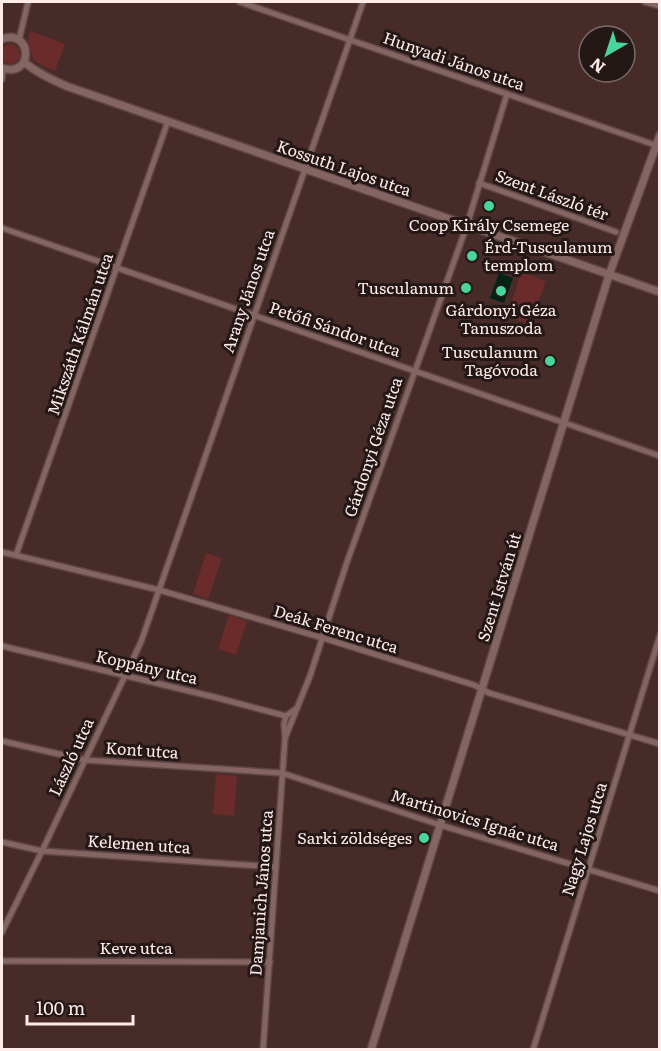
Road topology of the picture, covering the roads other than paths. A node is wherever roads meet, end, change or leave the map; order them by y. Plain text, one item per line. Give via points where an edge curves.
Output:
1 (28, 2) edge
2 (240, 2) edge
3 (363, 2) edge
4 (645, 2) edge
5 (660, 6) edge
6 (2, 39) edge
7 (19, 40) junction
8 (350, 40) junction
9 (24, 62) junction
10 (2, 69) edge
11 (2, 78) edge
12 (507, 94) junction
13 (168, 121) junction
14 (660, 135) edge
15 (658, 146) edge
16 (305, 168) junction
17 (479, 183) junction
18 (466, 225) junction
19 (2, 228) edge
20 (616, 232) dead end
21 (117, 268) junction
22 (609, 275) junction
23 (660, 292) edge
24 (254, 315) junction
25 (414, 370) junction
26 (563, 423) junction
27 (660, 456) edge
28 (2, 552) edge
29 (16, 555) junction
30 (159, 590) junction
31 (660, 635) edge
32 (322, 638) junction
33 (2, 646) edge
34 (124, 676) junction
35 (482, 689) junction
36 (297, 708) junction
37 (286, 716) junction
38 (629, 735) junction
39 (285, 738) junction
40 (2, 741) edge
41 (660, 744) edge
42 (85, 760) junction
43 (282, 772) junction
44 (440, 825) junction
45 (2, 842) edge
46 (42, 851) junction
47 (276, 867) junction
48 (588, 870) junction
49 (660, 891) edge
50 (2, 932) edge
51 (2, 961) edge
52 (270, 962) junction
53 (263, 1050) edge
54 (371, 1050) edge
55 (533, 1050) edge

1 - 7 street
2 - 8 street, Hunyadi János utca
3 - 8 street, Arany János utca
4 - 5 street
6 - 7 street via 9,36
7 - 9 street via 26,53
8 - 12 street, Hunyadi János utca
8 - 16 street, Arany János utca
9 - 10 street via 15,69
9 - 13 street, Kossuth Lajos utca via 66,86
10 - 11 street
12 - 15 street, Hunyadi János utca
12 - 17 street, Gárdonyi Géza utca
13 - 16 street, Kossuth Lajos utca
13 - 21 street, Mikszáth Kálmán utca
14 - 15 street, Szent István út
15 - 22 street, Szent István út
16 - 18 street, Kossuth Lajos utca
16 - 24 street, Arany János utca
17 - 18 street, Gárdonyi Géza utca
17 - 20 street, Szent László tér
18 - 22 street, Kossuth Lajos utca
18 - 25 street, Gárdonyi Géza utca
19 - 21 street, Petőfi Sándor utca
21 - 24 street, Petőfi Sándor utca
21 - 29 street, Mikszáth Kálmán utca
22 - 23 street, Kossuth Lajos utca
22 - 26 street, Szent István út
24 - 25 street, Petőfi Sándor utca
24 - 30 street, Arany János utca
25 - 26 street, Petőfi Sándor utca
25 - 32 street, Gárdonyi Géza utca
26 - 27 street, Petőfi Sándor utca
26 - 35 street, Szent István út
28 - 29 street, Deák Ferenc utca
29 - 30 street, Deák Ferenc utca
30 - 32 street, Deák Ferenc utca
30 - 34 street, László utca
31 - 38 street, Nagy Lajos utca
32 - 35 street, Deák Ferenc utca
32 - 36 street, Damjanich János utca
33 - 34 street, Koppány utca
34 - 37 street, Koppány utca
34 - 42 street, László utca
35 - 38 street, Deák Ferenc utca
35 - 44 street, Szent István út
36 - 37 street
36 - 39 street, Damjanich János utca
37 - 39 street, Damjanich János utca
38 - 41 street, Deák Ferenc utca
38 - 48 street, Nagy Lajos utca
39 - 43 street, Damjanich János utca
40 - 42 street, Kont utca
42 - 43 street, Kont utca
42 - 46 street, László utca
43 - 44 street, Martinovics Ignác utca
43 - 47 street, Damjanich János utca
44 - 48 street, Martinovics Ignác utca
44 - 54 street, Szent István út
45 - 46 street, Kelemen utca
46 - 47 street, Kelemen utca
46 - 50 street, László utca
47 - 52 street, Damjanich János utca
48 - 49 street, Martinovics Ignác utca
48 - 55 street, Nagy Lajos utca
51 - 52 street, Keve utca
52 - 53 street, Damjanich János utca

